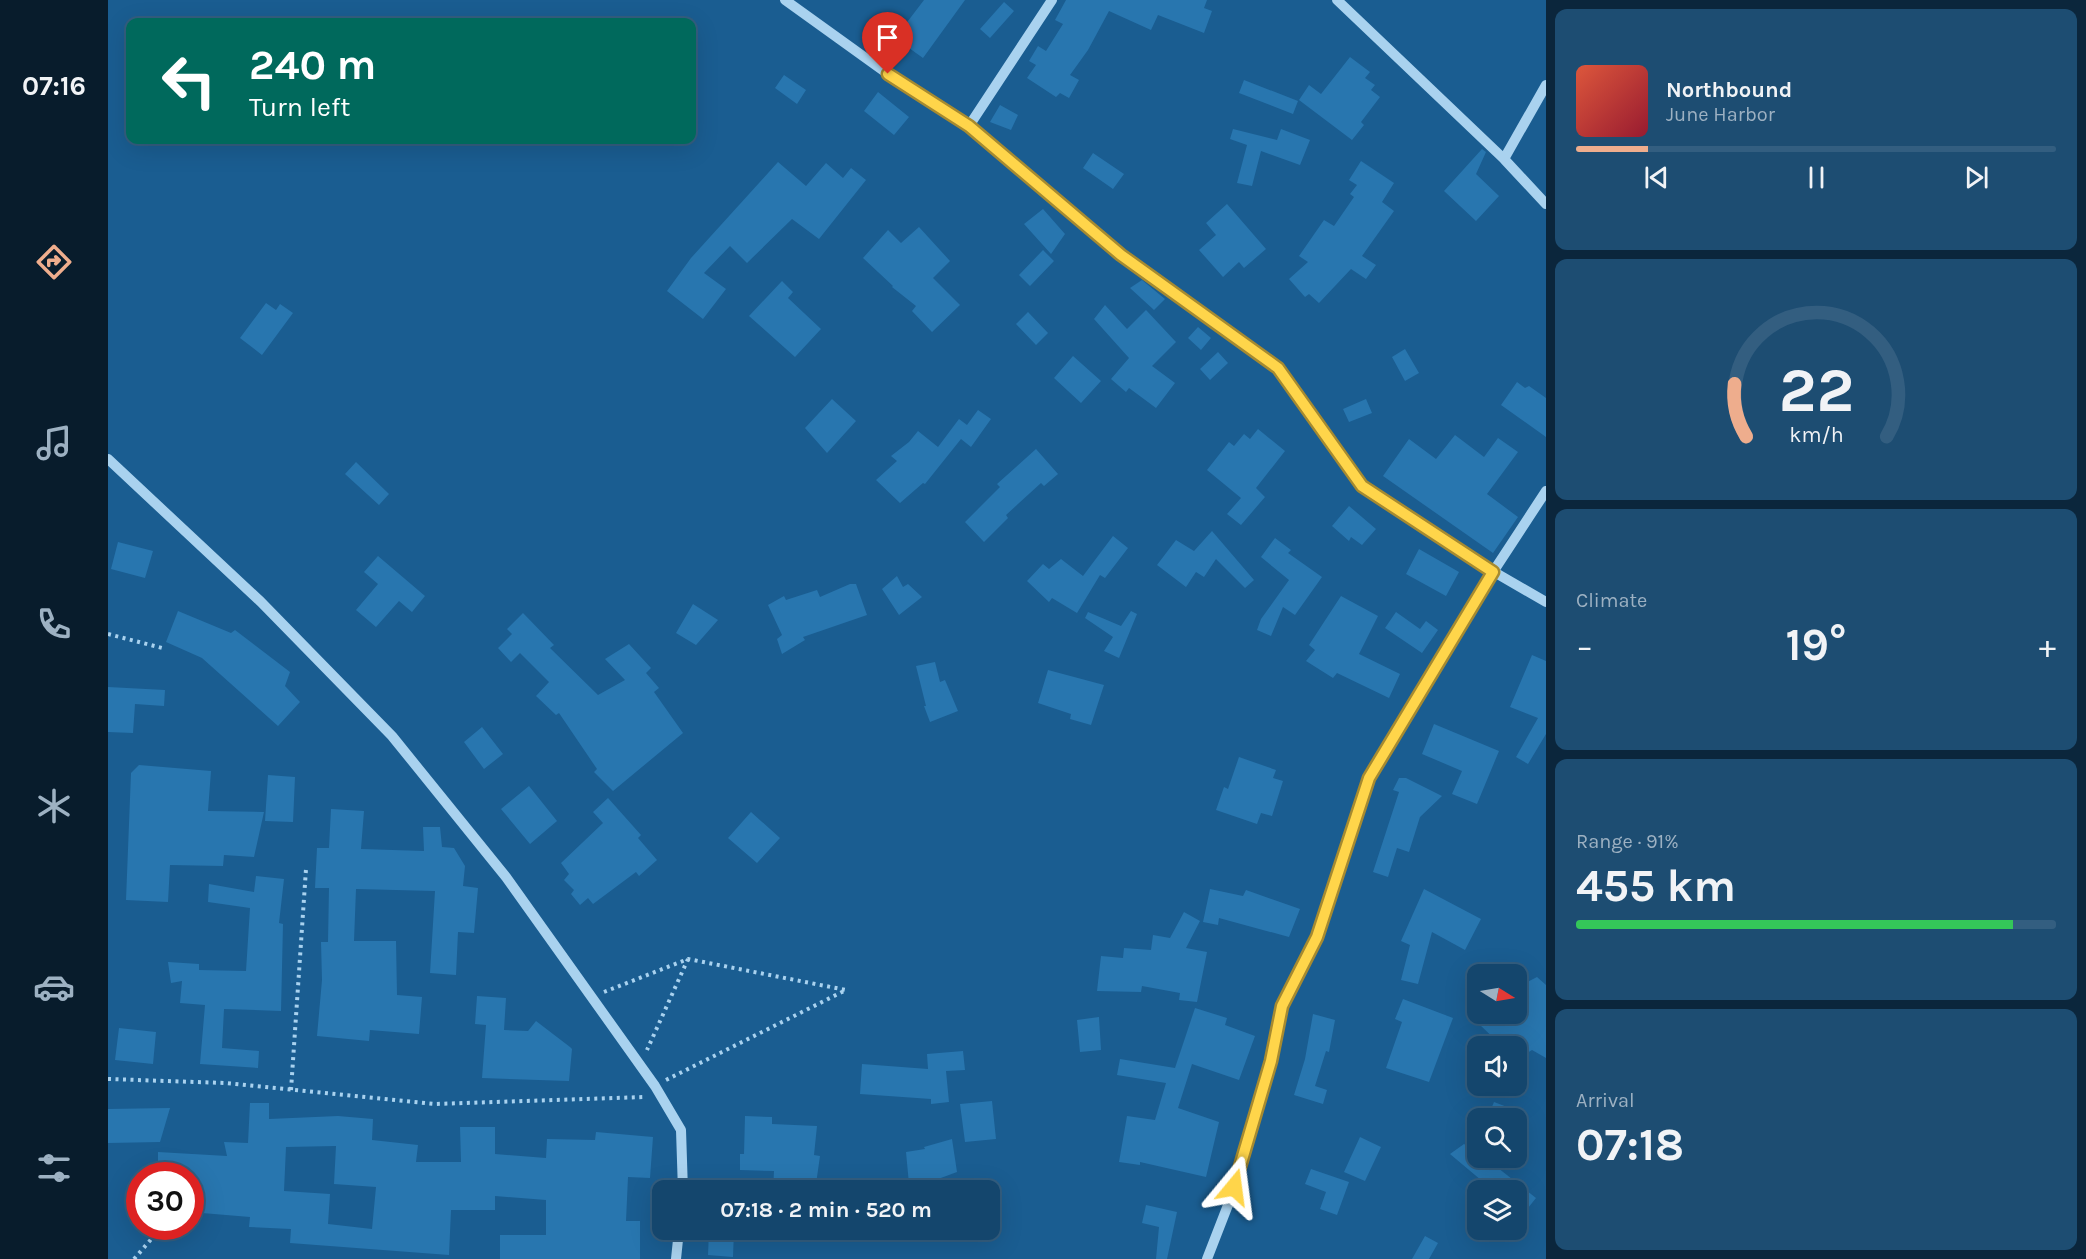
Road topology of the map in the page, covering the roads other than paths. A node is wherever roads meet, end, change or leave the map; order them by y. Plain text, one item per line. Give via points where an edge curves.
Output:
1 (785, 0) edge
2 (1052, 0) edge
3 (1337, 0) edge
4 (1546, 85) edge
5 (969, 126) junction
6 (1504, 159) junction
7 (1546, 204) edge
8 (108, 459) edge
9 (1546, 491) edge
10 (1493, 572) junction
11 (1546, 602) edge
12 (683, 1180) edge
13 (678, 1240) edge
14 (676, 1259) edge
15 (1207, 1259) edge

1 - 5 street via 906,87
2 - 5 street
3 - 6 street
4 - 6 street
5 - 10 street via 1121,255 1278,368 1362,486
6 - 7 street
8 - 12 street via 261,602 393,736 506,877 640,1064 681,1130
9 - 10 street
10 - 11 street
10 - 15 street via 1369,778 1317,937 1282,1006 1271,1061 1234,1187
13 - 14 street

